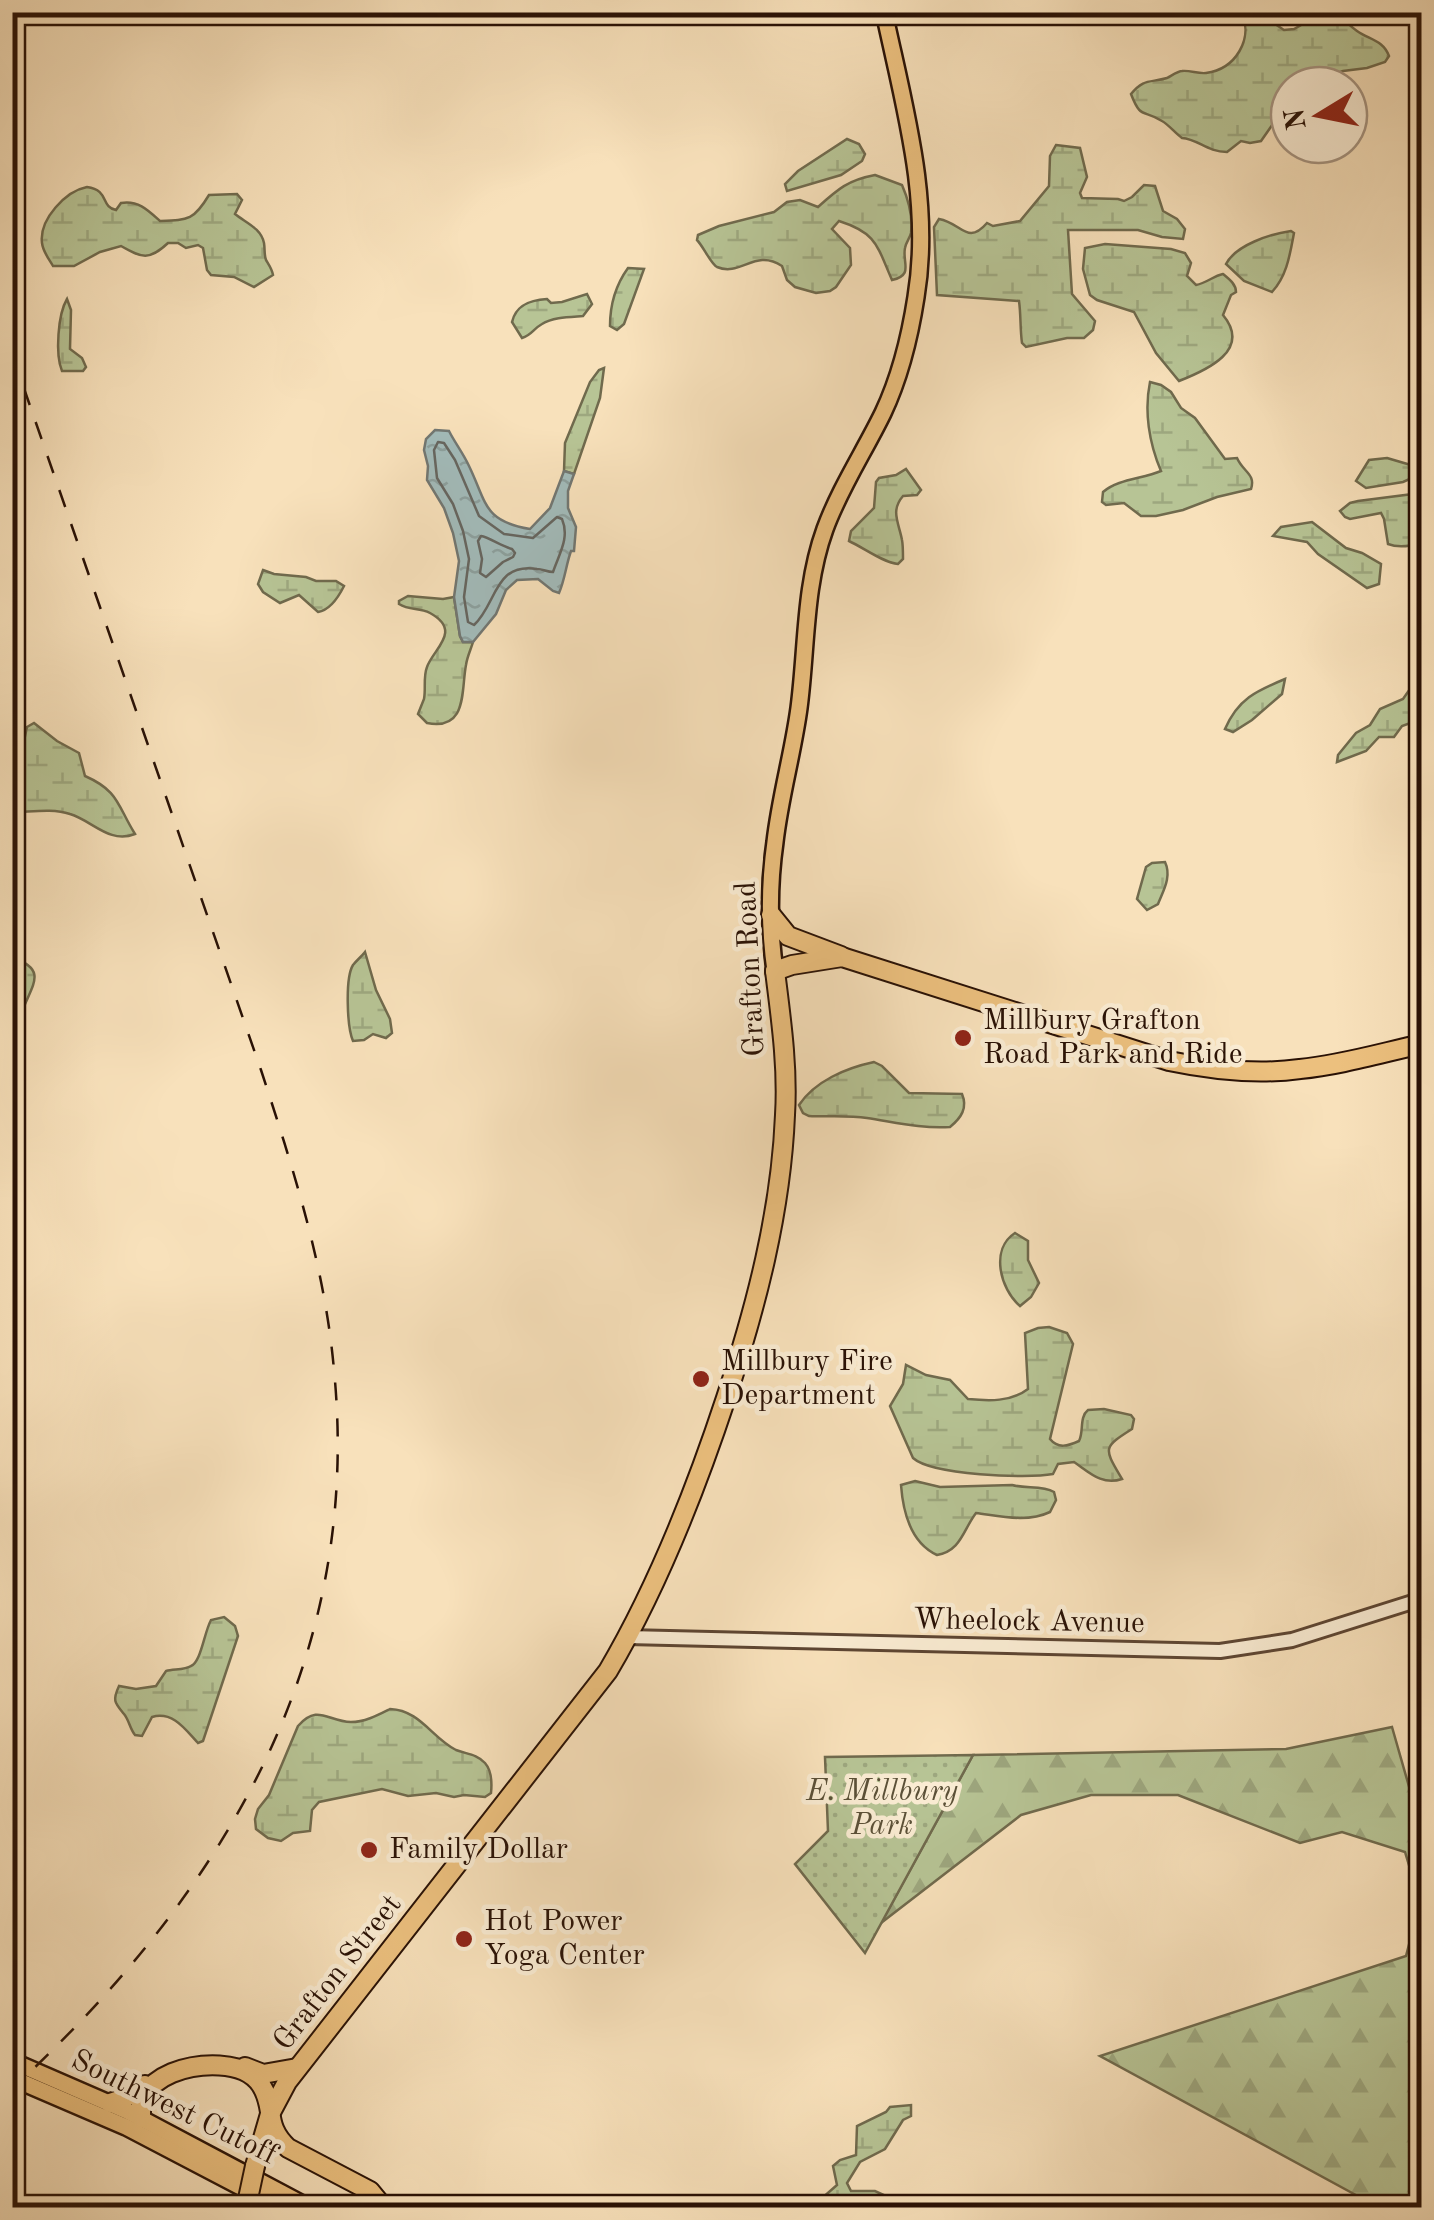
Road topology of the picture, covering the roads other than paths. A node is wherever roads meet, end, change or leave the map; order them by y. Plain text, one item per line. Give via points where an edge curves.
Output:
1 (884, 12) edge
2 (771, 915) junction
3 (842, 956) junction
4 (775, 971) junction
5 (1422, 1044) edge
6 (1422, 1054) edge
7 (1422, 1599) edge
8 (627, 1637) junction
9 (550, 1745) joint
10 (12, 2061) edge
11 (297, 2068) junction
12 (12, 2078) edge
13 (110, 2104) junction
14 (270, 2114) junction
15 (141, 2118) junction
16 (256, 2159) junction
17 (246, 2208) edge
18 (281, 2208) edge
19 (310, 2208) edge
20 (381, 2208) edge

1 - 2 main road, Grafton Road via 915,161 916,300 894,384 832,512 812,577 798,711 774,843
2 - 3 highway via 788,936
2 - 4 main road, Grafton Road
3 - 4 highway
3 - 5 highway via 1194,1066 1289,1070
4 - 6 highway via 862,970 1158,1069 1203,1077 1286,1079
4 - 8 highway, Grafton Road via 786,1113 768,1247 706,1459
7 - 8 street, Wheelock Avenue via 1292,1640 1220,1651
8 - 9 highway, Grafton Road
9 - 11 highway, Grafton Street
10 - 13 main road, Southwest Cutoff
11 - 13 highway via 263,2074 223,2062 192,2062
11 - 14 highway, Grafton Street
12 - 18 main road, Southwest Cutoff
13 - 15 main road, Southwest Cutoff
14 - 15 highway via 253,2076 210,2066 175,2072 150,2086 141,2097
14 - 16 highway, Grafton Street
14 - 20 highway via 288,2148 370,2192
15 - 19 main road, Southwest Cutoff
16 - 17 highway, Grafton Street, bridge
16 - 20 highway via 267,2148 284,2148

